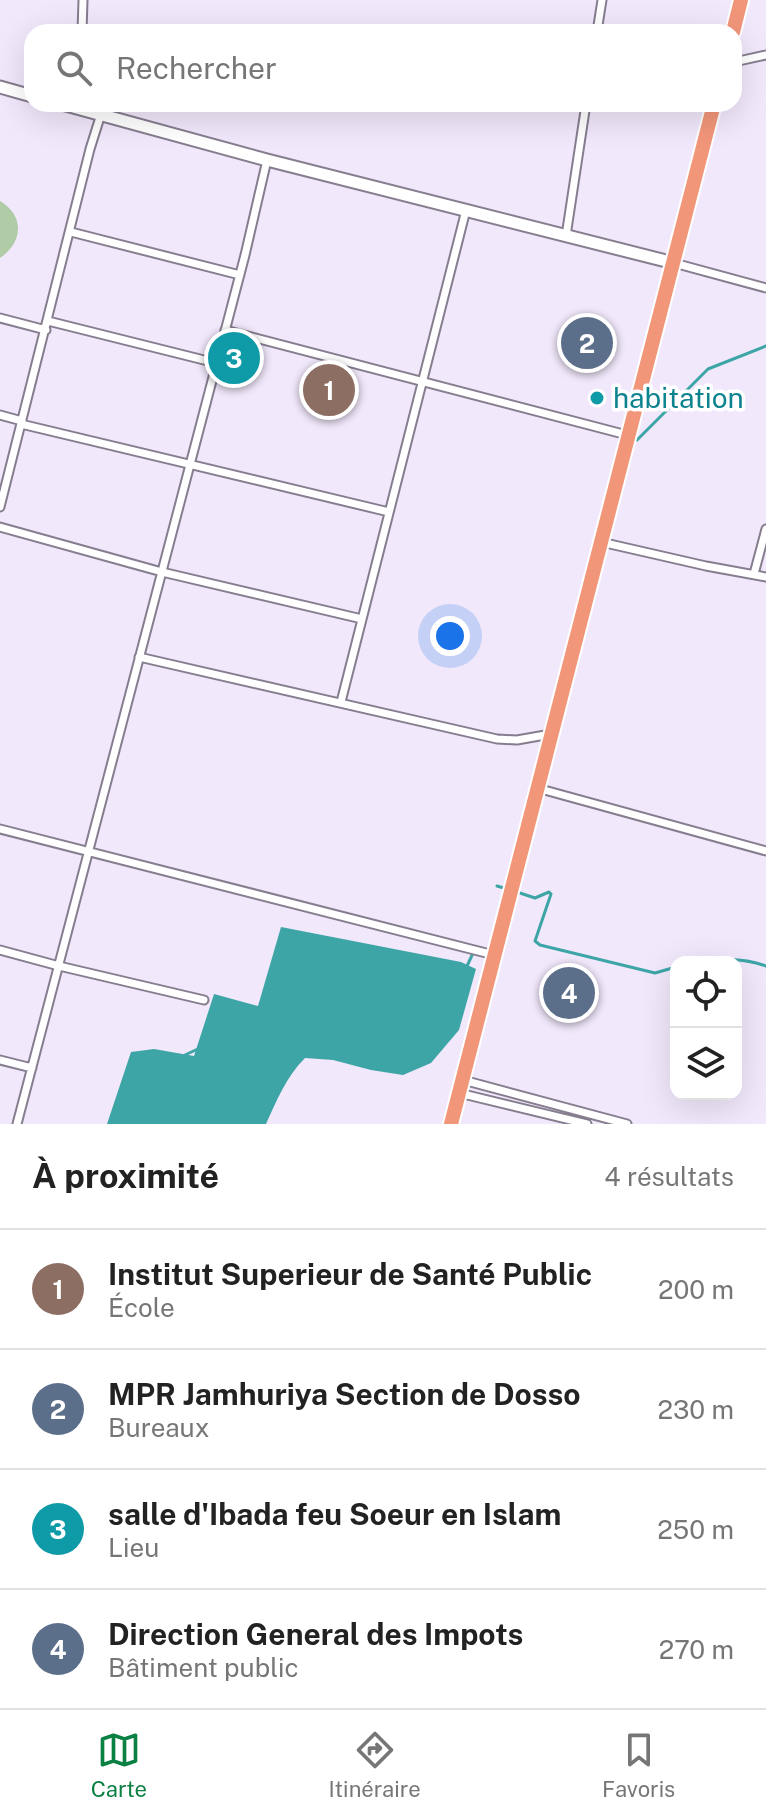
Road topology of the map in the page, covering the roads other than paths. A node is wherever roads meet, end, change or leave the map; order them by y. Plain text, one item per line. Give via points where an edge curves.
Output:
1 (83, 0) edge
2 (602, 0) edge
3 (741, 0) edge
4 (82, 24) edge
5 (598, 24) edge
6 (735, 24) edge
7 (766, 55) edge
8 (742, 60) edge
9 (0, 87) edge
10 (24, 94) edge
11 (95, 112) edge
12 (585, 112) edge
13 (712, 112) edge
14 (101, 114) junction
15 (267, 160) junction
16 (466, 210) junction
17 (71, 232) junction
18 (566, 236) junction
19 (674, 263) junction
20 (240, 275) junction
21 (766, 288) edge
22 (0, 318) edge
23 (47, 326) junction
24 (225, 330) junction
25 (216, 363) junction
26 (422, 382) junction
27 (0, 415) edge
28 (22, 423) junction
29 (630, 436) junction
30 (190, 464) junction
31 (0, 507) edge
32 (389, 512) junction
33 (0, 527) edge
34 (766, 529) edge
35 (601, 542) junction
36 (162, 572) junction
37 (754, 574) junction
38 (766, 577) edge
39 (362, 619) junction
40 (139, 657) junction
41 (341, 702) junction
42 (552, 734) junction
43 (537, 788) junction
44 (0, 829) edge
45 (89, 851) junction
46 (766, 851) edge
47 (0, 950) edge
48 (495, 956) junction
49 (59, 966) junction
50 (204, 1000) dead end
51 (0, 1060) edge
52 (32, 1068) junction
53 (461, 1086) junction
54 (17, 1124) edge
55 (451, 1124) edge
56 (587, 1124) edge
57 (627, 1124) edge

1 - 4 street
2 - 5 street
3 - 6 highway
7 - 8 street
9 - 10 main road
11 - 14 main road
12 - 18 street
13 - 19 highway
14 - 15 main road
14 - 17 street
15 - 16 main road
15 - 20 street
16 - 18 main road
16 - 26 street
17 - 20 street
17 - 23 street
18 - 19 main road
19 - 21 street
19 - 29 highway
20 - 24 street
22 - 23 street
23 - 25 street
23 - 28 street
24 - 25 street
24 - 26 street
25 - 30 street
26 - 29 street
26 - 32 street
27 - 28 street
28 - 30 street
28 - 31 street
29 - 35 highway
30 - 32 street
30 - 36 street
32 - 39 street
33 - 36 street
34 - 37 street
35 - 37 street
35 - 42 highway
36 - 39 street
36 - 40 street
37 - 38 street
39 - 41 street
40 - 41 street
40 - 45 street
41 - 42 street via 497,739
42 - 43 highway
43 - 46 street
43 - 48 highway
44 - 45 street
45 - 48 street
45 - 49 street
47 - 49 street
48 - 53 highway
49 - 50 street
49 - 52 street
51 - 52 street
52 - 54 street
53 - 55 highway
53 - 56 street
53 - 57 street

